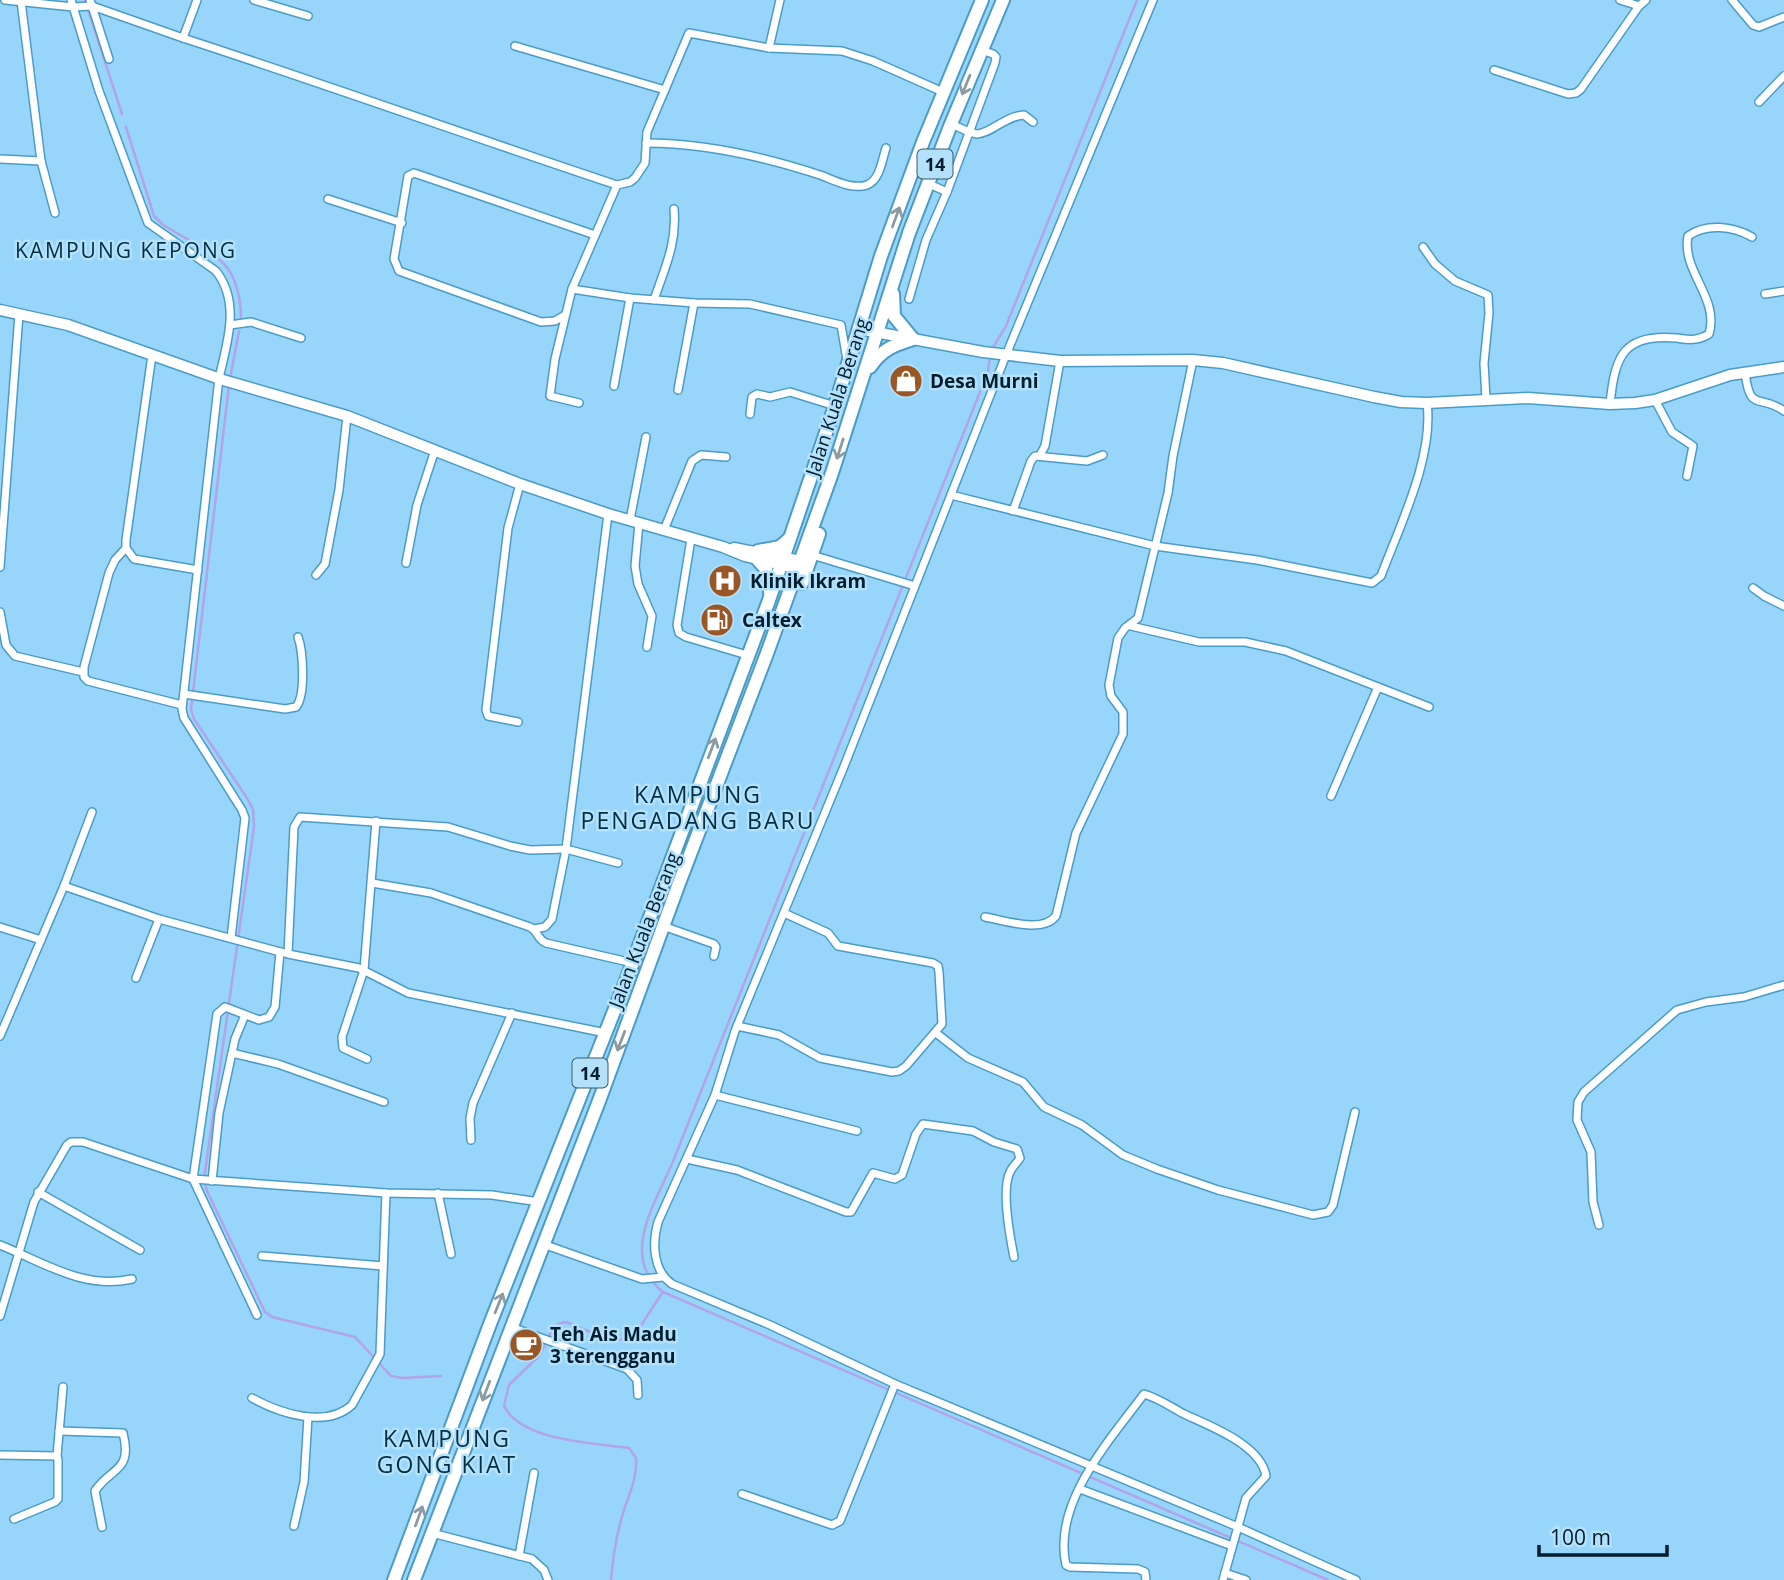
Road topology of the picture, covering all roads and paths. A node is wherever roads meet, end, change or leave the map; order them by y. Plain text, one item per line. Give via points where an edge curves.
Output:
1 (5, 0) edge
2 (197, 0) edge
3 (254, 0) edge
4 (780, 0) edge
5 (982, 0) edge
6 (1003, 0) edge
7 (1153, 0) edge
8 (1620, 0) edge
9 (1646, 0) edge
10 (1732, 0) edge
11 (21, 1) edge
12 (90, 4) edge
13 (73, 5) edge
14 (1639, 6) junction
15 (308, 16) dead end
16 (1784, 17) edge
17 (183, 38) junction
18 (515, 46) dead end
19 (769, 48) junction
20 (981, 50) junction
21 (109, 59) dead end
22 (1493, 70) dead end
23 (1784, 76) edge
24 (665, 90) junction
25 (943, 92) junction
26 (1759, 102) dead end
27 (1032, 122) dead end
28 (951, 124) junction
29 (968, 131) junction
30 (646, 143) junction
31 (887, 148) dead end
32 (0, 159) edge
33 (41, 160) junction
34 (927, 183) junction
35 (617, 185) junction
36 (947, 192) junction
37 (328, 199) dead end
38 (674, 209) dead end
39 (55, 213) dead end
40 (402, 223) junction
41 (908, 233) junction
42 (595, 235) junction
43 (1752, 237) dead end
44 (926, 240) junction
45 (1423, 247) dead end
46 (881, 256) junction
47 (897, 267) junction
48 (572, 289) junction
49 (1784, 291) edge
50 (1765, 294) dead end
51 (630, 298) junction
52 (909, 299) dead end
53 (654, 300) junction
54 (694, 303) junction
55 (0, 310) edge
56 (19, 313) junction
57 (565, 315) junction
58 (230, 325) junction
59 (859, 329) junction
60 (878, 332) junction
61 (301, 338) dead end
62 (913, 339) junction
63 (152, 355) junction
64 (1004, 355) junction
65 (1193, 360) junction
66 (1060, 361) junction
67 (847, 367) junction
68 (1784, 367) edge
69 (1745, 372) junction
70 (221, 379) junction
71 (614, 386) dead end
72 (678, 390) dead end
73 (857, 396) junction
74 (1486, 398) junction
75 (1655, 400) junction
76 (579, 403) dead end
77 (1427, 403) junction
78 (1610, 404) junction
79 (835, 406) junction
80 (1784, 411) edge
81 (750, 414) dead end
82 (347, 416) junction
83 (646, 437) dead end
84 (435, 450) junction
85 (1040, 455) junction
86 (1103, 455) dead end
87 (726, 457) dead end
88 (1687, 476) dead end
89 (520, 484) junction
90 (951, 495) junction
91 (2, 507) edge
92 (1013, 511) junction
93 (608, 514) junction
94 (634, 522) junction
95 (664, 530) junction
96 (793, 533) junction
97 (691, 538) junction
98 (1155, 546) junction
99 (126, 548) junction
100 (758, 555) junction
101 (783, 561) junction
102 (406, 562) dead end
103 (803, 562) junction
104 (0, 567) edge
105 (198, 570) junction
106 (316, 575) dead end
107 (912, 585) junction
108 (1753, 588) dead end
109 (768, 603) junction
110 (1784, 606) edge
111 (0, 612) edge
112 (1130, 626) junction
113 (298, 636) dead end
114 (647, 647) dead end
115 (0, 651) edge
116 (10, 652) junction
117 (747, 654) junction
118 (766, 656) junction
119 (83, 672) junction
120 (1378, 687) junction
121 (185, 694) junction
122 (182, 705) junction
123 (1429, 708) dead end
124 (518, 722) dead end
125 (1331, 796) dead end
126 (92, 812) dead end
127 (376, 821) junction
128 (566, 849) junction
129 (618, 863) dead end
130 (372, 883) junction
131 (64, 886) junction
132 (784, 913) junction
133 (985, 917) dead end
134 (159, 919) junction
135 (663, 926) junction
136 (0, 927) edge
137 (534, 929) junction
138 (236, 939) junction
139 (41, 940) junction
140 (279, 952) junction
141 (288, 954) junction
142 (714, 956) dead end
143 (633, 963) junction
144 (364, 970) junction
145 (136, 978) dead end
146 (1784, 985) edge
147 (512, 1013) junction
148 (244, 1014) junction
149 (737, 1026) junction
150 (606, 1033) junction
151 (936, 1033) junction
152 (0, 1036) edge
153 (232, 1053) junction
154 (367, 1059) dead end
155 (715, 1095) junction
156 (384, 1102) dead end
157 (1355, 1112) dead end
158 (857, 1131) dead end
159 (471, 1140) dead end
160 (687, 1159) junction
161 (196, 1180) junction
162 (210, 1181) junction
163 (38, 1192) junction
164 (386, 1193) junction
165 (438, 1193) junction
166 (539, 1202) junction
167 (1599, 1225) dead end
168 (542, 1244) junction
169 (0, 1245) edge
170 (140, 1250) dead end
171 (20, 1252) junction
172 (451, 1254) dead end
173 (262, 1256) dead end
174 (1014, 1257) dead end
175 (383, 1266) junction
176 (660, 1277) junction
177 (132, 1279) dead end
178 (257, 1315) dead end
179 (0, 1316) edge
180 (510, 1327) junction
181 (894, 1386) junction
182 (63, 1387) dead end
183 (638, 1395) dead end
184 (251, 1398) dead end
185 (308, 1417) junction
186 (59, 1431) junction
187 (0, 1455) edge
188 (57, 1456) junction
189 (1089, 1469) junction
190 (534, 1473) dead end
191 (1082, 1485) junction
192 (743, 1494) dead end
193 (14, 1519) dead end
194 (294, 1526) dead end
195 (102, 1527) dead end
196 (1237, 1529) junction
197 (432, 1533) junction
198 (1233, 1545) junction
199 (519, 1556) junction
200 (1224, 1576) edge
201 (394, 1580) edge
202 (414, 1580) edge
203 (548, 1580) edge
204 (1146, 1580) edge
205 (1246, 1580) edge
206 (1356, 1580) edge

1 - 11 street
2 - 17 street
3 - 15 street
4 - 19 street
5 - 25 highway, Jalan Kuala Berang / 14
6 - 20 highway, Jalan Kuala Berang / 14
7 - 64 street
8 - 14 street
9 - 14 street
10 - 16 street via 1759,27
11 - 13 street
11 - 33 street
12 - 13 street
12 - 17 street
12 - 21 street
13 - 58 street via 148,223 216,271 226,288
14 - 22 street via 1576,93
17 - 35 street
18 - 24 street
19 - 24 street via 689,33
19 - 25 street via 842,51
20 -> 28 highway, Jalan Kuala Berang / 14
20 - 29 street via 996,57
23 - 26 street
24 - 30 street
46 -> 25 highway, Jalan Kuala Berang / 14
27 - 29 street via 1016,115 981,134
28 - 29 street
28 - 34 highway, Jalan Kuala Berang / 14
29 - 36 street
30 - 31 street via 679,144 786,164 860,186 876,179
30 - 35 street via 645,163 635,178
32 - 33 street
33 - 39 street
34 - 36 street
34 - 41 highway, Jalan Kuala Berang / 14
35 - 42 street
36 - 44 street
37 - 40 street
38 - 53 street via 674,243
40 - 42 street via 412,173
40 - 57 street via 394,259 399,271 541,322
41 - 44 street
41 - 46 highway via 894,256
41 - 47 highway, Jalan Kuala Berang / 14
42 - 48 street
43 - 78 street via 1724,228 1688,236 1690,260 1709,304 1709,334 1696,340 1657,337 1633,344 1613,373
44 - 52 street
45 - 74 street via 1455,281 1488,295
46 - 59 highway, Jalan Kuala Berang / 14
47 - 60 highway, Jalan Kuala Berang / 14
47 - 62 highway via 894,316
48 - 51 street
48 - 57 street
49 - 50 street
51 - 53 street
51 - 71 street
53 - 54 street
54 - 67 street via 750,304 841,325
54 - 72 street
55 - 56 main road
56 - 63 main road
56 - 91 street
57 - 76 street via 550,396
58 - 61 street via 251,322
58 - 70 street
59 - 60 main road
59 - 67 highway, Jalan Kuala Berang / 14
60 - 62 main road
60 - 73 highway, Jalan Kuala Berang / 14
62 - 64 main road
62 - 73 highway via 877,356
63 - 70 main road
63 - 99 street
64 - 66 main road
64 - 90 street
65 - 66 main road
65 - 77 main road via 1253,368 1401,402
65 - 98 street
66 - 85 street
67 - 79 highway, Jalan Kuala Berang / 14
68 - 69 main road
69 - 75 main road
69 - 80 street via 1749,395
70 - 82 main road
70 - 105 street
73 -> 103 highway, Jalan Kuala Berang / 14 via 832,473 830,500
74 - 77 main road
74 - 78 main road
75 - 78 main road
75 - 88 street via 1672,432 1693,446
77 - 98 street via 1428,440 1422,463 1377,581
79 - 81 street via 790,392 770,397 757,394 752,397
79 - 96 highway, Jalan Kuala Berang / 14
82 - 84 main road
82 - 106 street via 326,564
83 - 94 street
84 - 89 main road
84 - 102 street via 417,505
85 - 86 street via 1087,461
85 - 92 street via 1031,461
87 - 95 street via 701,455 692,461
89 - 93 main road
89 - 124 street via 508,528 486,710 488,716
90 - 92 street
90 - 107 street
91 - 104 street
92 - 98 street
93 - 94 main road
93 - 128 street
94 - 95 main road
94 - 114 street via 638,584 652,616
95 - 97 main road
96 - 100 highway via 780,547
96 - 101 highway, Jalan Kuala Berang / 14
97 - 100 main road
97 - 117 street via 677,625 680,632
98 - 112 street via 1138,618
99 - 105 street via 134,559
99 - 119 street via 109,573
100 - 101 main road
100 - 109 highway via 768,576
101 - 103 main road
101 - 109 highway, Jalan Kuala Berang / 14
103 - 107 street
103 - 118 highway, Jalan Kuala Berang / 14
103 - 118 highway, Jalan Kuala Berang / 14 via 789,617
105 - 121 street
107 - 132 street
108 - 110 street
109 - 117 highway, Jalan Kuala Berang / 14
111 - 116 street
112 - 120 street via 1199,642 1227,640 1267,646
112 - 133 street via 1118,638 1109,685 1123,712 1123,734 1076,833 1056,915 1036,925
113 - 121 street via 302,697 296,707
115 - 116 street
116 - 119 street
143 -> 117 highway, Jalan Kuala Berang / 14
118 - 135 highway, Jalan Kuala Berang / 14
119 - 122 street via 88,681
120 - 123 street
120 - 125 street
121 - 122 street
122 - 138 street via 184,718 245,818
126 - 131 street
127 - 128 street via 448,827 530,850
127 - 130 street
127 - 141 street via 309,816 296,822
128 - 129 street
128 - 137 street via 552,919 545,927
130 - 137 street via 431,893
130 - 144 street
131 - 134 street
131 - 139 street
132 - 149 street
132 - 151 street via 828,933 838,946 938,966 943,1017
134 - 138 street
134 - 145 street
135 - 142 street via 714,944
135 -> 168 highway, Jalan Kuala Berang / 14
136 - 139 street
137 - 143 street via 540,941
138 - 140 street
139 - 152 street
140 - 141 street
140 - 148 street via 272,1013 263,1020
141 - 144 street
143 - 150 highway, Jalan Kuala Berang / 14
144 - 147 street via 408,993
144 - 154 street via 342,1043 347,1051
146 - 167 street via 1677,1010 1584,1092 1577,1120 1591,1152
147 - 150 street
147 - 159 street via 473,1103
148 - 153 street
148 - 161 street via 225,1007 215,1021
149 - 151 street via 779,1035 820,1058 892,1072 906,1066
149 - 155 street
150 - 166 highway, Jalan Kuala Berang / 14
151 - 157 street via 968,1058 1023,1082 1044,1107 1082,1125 1123,1155 1218,1190 1313,1214 1328,1212 1333,1205
153 - 156 street via 278,1064
153 - 162 street
155 - 158 street
155 - 160 street
160 - 174 street via 737,1170 852,1212 873,1173 895,1179 902,1175 923,1124 973,1132 1020,1153 1008,1180 1007,1223
160 - 176 street via 654,1236
161 - 162 street
161 - 163 street via 77,1141 67,1145
161 - 178 street
162 - 164 street
163 - 170 street
163 - 171 street
164 - 165 street
164 - 175 street
165 - 166 street
165 - 172 street
201 -> 166 highway, Jalan Kuala Berang / 14
168 - 176 street via 642,1279
168 - 180 highway, Jalan Kuala Berang / 14
169 - 171 street
171 - 177 street via 89,1281
171 - 179 street
173 - 175 street
175 - 185 street via 380,1354 352,1405
176 - 181 street
180 - 183 street via 627,1369 637,1380
180 -> 197 highway, Jalan Kuala Berang / 14
181 - 189 street
181 - 192 street via 836,1525
182 - 186 street
184 - 185 street via 273,1410
185 - 194 street via 304,1482
186 - 188 street
186 - 195 street via 123,1433 123,1461 95,1491
187 - 188 street
188 - 193 street via 58,1499
189 - 191 street
189 - 196 street
189 - 196 street via 1144,1394 1153,1397 1235,1440 1264,1467 1266,1476 1246,1498
190 - 199 street
191 - 198 street
191 - 204 street via 1065,1522 1066,1565 1138,1569 1145,1572
196 - 198 street
196 - 206 street
197 - 199 street
197 - 202 highway, Jalan Kuala Berang / 14
198 - 200 street
199 - 203 street via 537,1562
200 - 205 street

